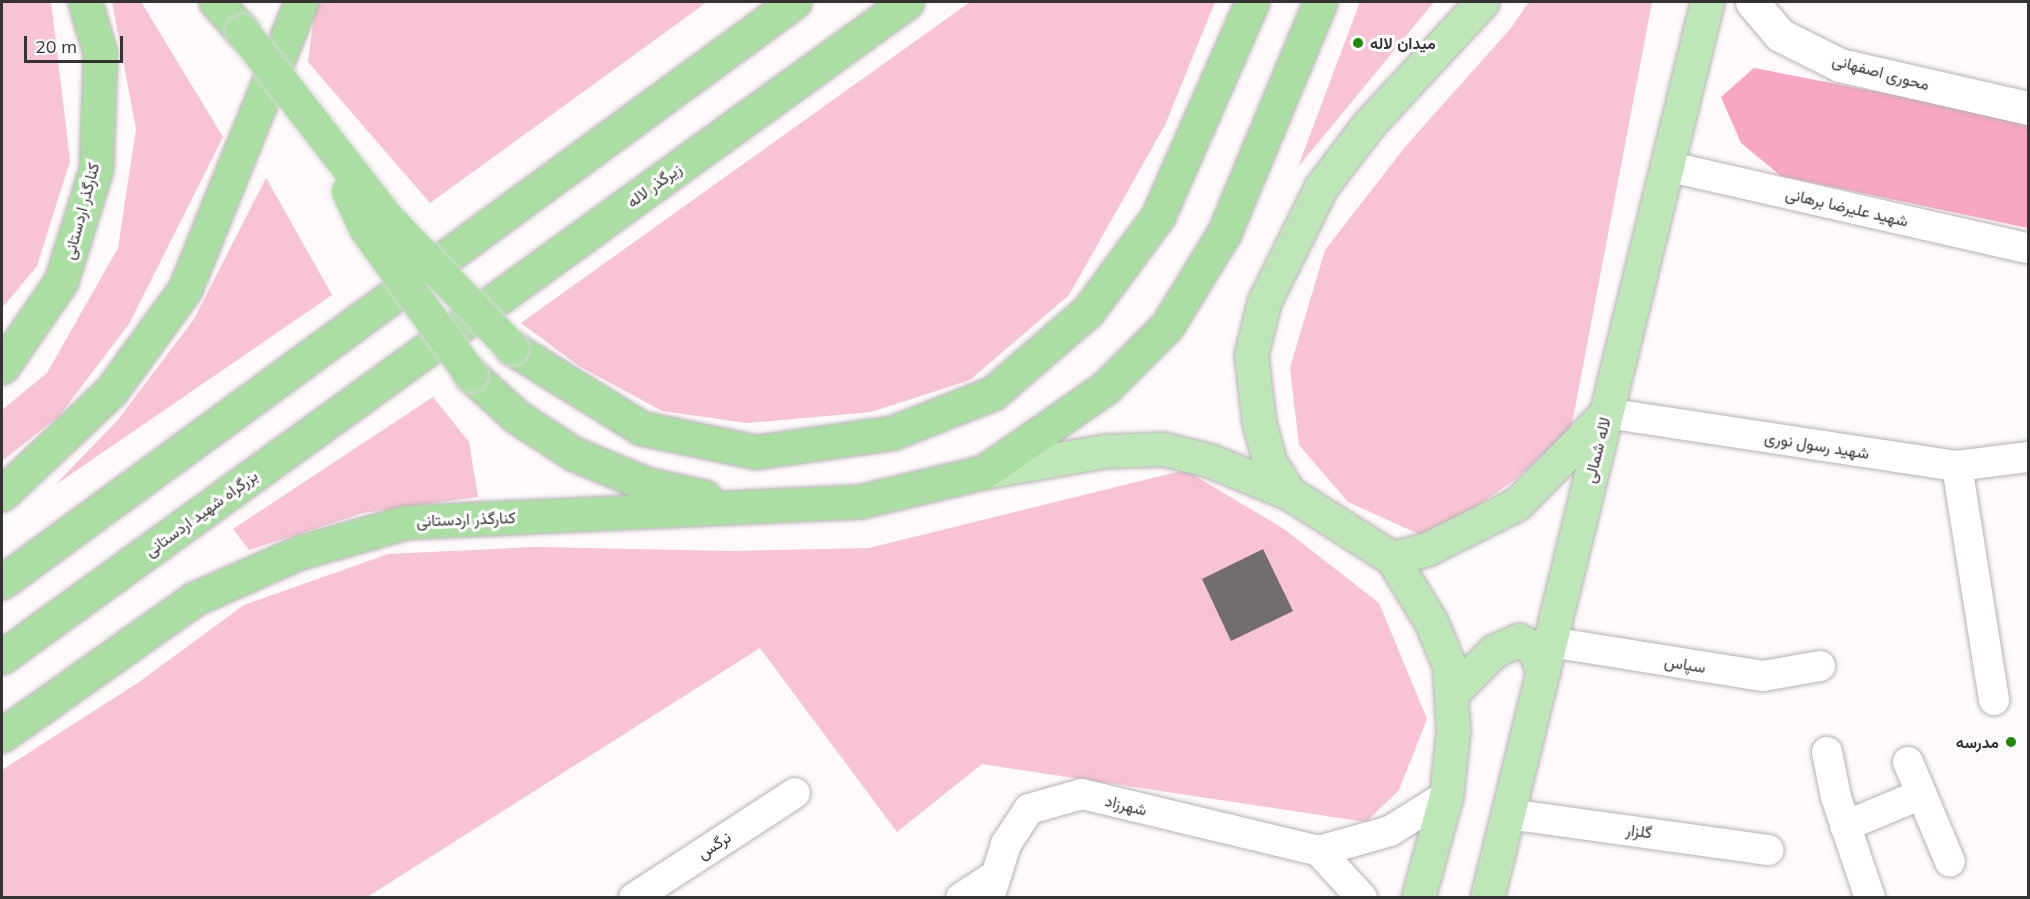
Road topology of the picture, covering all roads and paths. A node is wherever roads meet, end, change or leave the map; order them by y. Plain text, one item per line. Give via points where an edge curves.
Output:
1 (85, 2) edge
2 (216, 2) edge
3 (225, 2) edge
4 (301, 2) edge
5 (794, 2) edge
6 (907, 2) edge
7 (1252, 2) edge
8 (1320, 2) edge
9 (1482, 2) edge
10 (1707, 2) edge
11 (1752, 2) edge
12 (242, 31) junction
13 (2028, 108) edge
14 (325, 143) junction
15 (1666, 166) junction
16 (2028, 248) edge
17 (2, 367) edge
18 (401, 368) joint
19 (1606, 413) junction
20 (2028, 457) edge
21 (1957, 466) junction
22 (984, 472) junction
23 (1288, 493) junction
24 (2, 494) edge
25 (750, 506) junction
26 (1392, 558) junction
27 (2, 582) edge
28 (2, 657) edge
29 (1546, 657) junction
30 (1820, 666) dead end
31 (1451, 694) junction
32 (1994, 700) dead end
33 (2, 735) edge
34 (1827, 752) dead end
35 (1908, 762) dead end
36 (795, 793) dead end
37 (1922, 794) junction
38 (1446, 796) junction
39 (1508, 814) junction
40 (1845, 826) junction
41 (1769, 850) dead end
42 (1319, 851) junction
43 (1950, 862) dead end
44 (993, 886) edge
45 (634, 897) edge
46 (961, 897) edge
47 (1362, 897) edge
48 (1418, 897) edge
49 (1487, 897) edge
50 (1870, 897) edge

1 - 17 highway, کنارگذر اردستانی via 100,53 96,170 62,281
2 - 12 highway
3 - 12 highway
4 - 24 highway via 185,289 111,391
5 - 27 highway
6 - 18 highway, زیرگذر لاله
7 - 14 highway, bridge via 1158,216 1088,311 993,393 892,433 756,452 641,428 512,348 387,218
8 - 22 highway via 1224,233 1167,326 1105,388
9 - 23 main road via 1369,124 1321,187 1264,302 1251,355 1259,423 1270,463
10 - 15 main road, لاله شمالی
11 - 13 main road, محوری اصفهانی via 1780,35 1840,65
12 - 14 highway, bridge
14 - 25 highway, bridge via 365,228 471,375 517,417 574,454 646,484
15 - 16 street, شهید علیرضا برهانی
15 - 19 main road, لاله شمالی
18 - 28 highway, بزرگراه شهید اردستانی
19 - 21 street, شهید رسول نوری
19 - 26 main road via 1517,504 1427,549
19 - 29 main road, لاله شمالی
20 - 21 street, شهید رسول نوری
21 - 32 street
22 - 23 main road via 1104,452 1163,448 1211,461
22 - 25 highway, کنارگذر اردستانی via 862,501
23 - 26 main road
25 - 33 highway, کنارگذر اردستانی via 407,522 300,552 194,599
26 - 31 main road via 1431,622 1449,665
29 - 30 street, سپاس via 1763,676
29 - 31 main road via 1520,640 1494,651
29 - 39 main road, لاله شمالی
31 - 38 main road via 1453,731
34 - 40 street
35 - 37 street
36 - 45 street, نرگس
37 - 40 street
37 - 43 street
38 - 42 street via 1390,831
38 - 48 main road
39 - 41 street, گلزار
39 - 49 main road, لاله شمالی
40 - 50 street
42 - 44 street, شهرزاد via 1082,794 1029,809 1006,844
42 - 47 street
44 - 46 street

